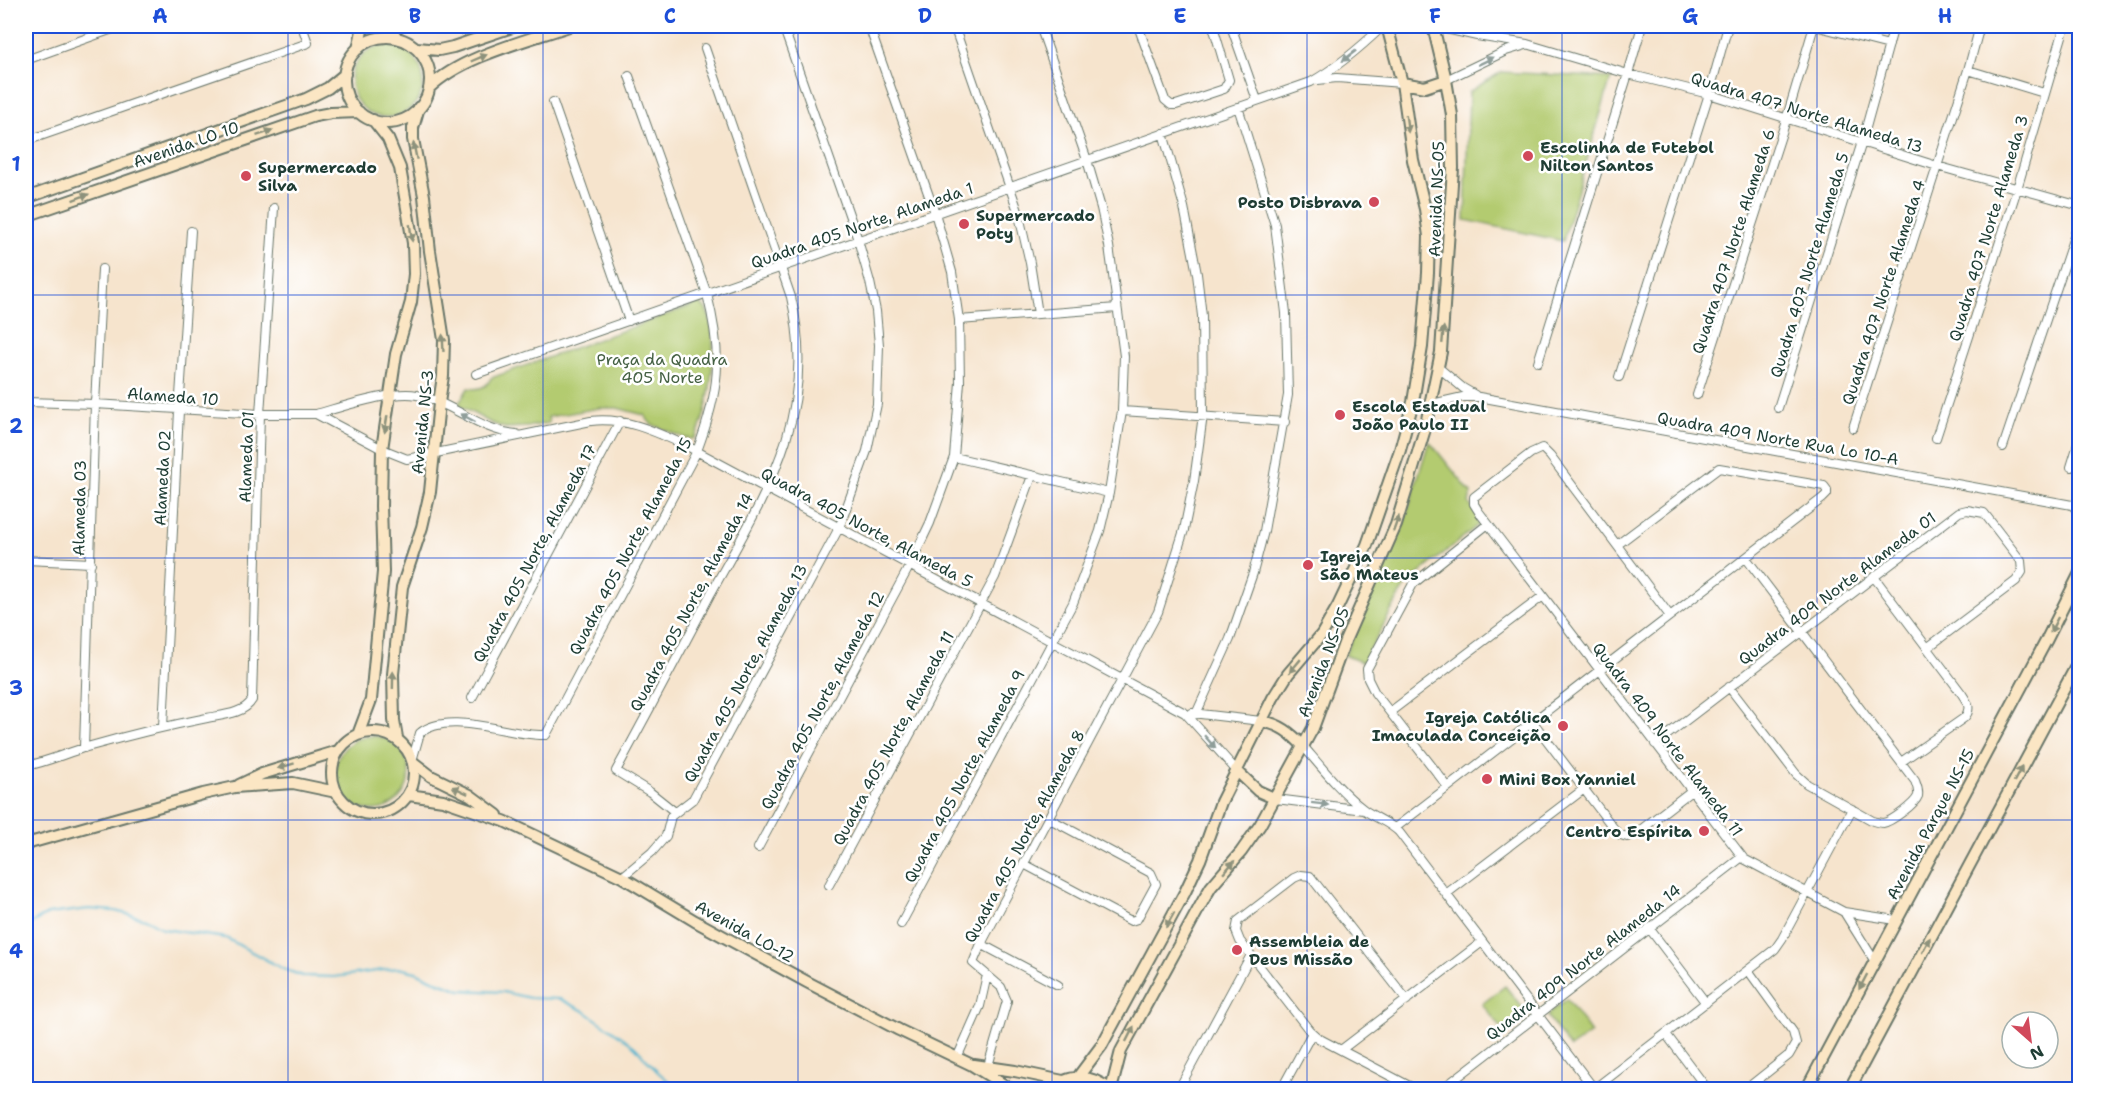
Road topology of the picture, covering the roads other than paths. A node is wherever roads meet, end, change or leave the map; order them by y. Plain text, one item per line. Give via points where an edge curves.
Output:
1 (121, 26) edge
2 (302, 26) edge
3 (363, 26) edge
4 (389, 26) edge
5 (515, 26) edge
6 (569, 26) edge
7 (783, 26) edge
8 (869, 26) edge
9 (954, 26) edge
10 (1040, 26) edge
11 (1138, 26) edge
12 (1213, 26) edge
13 (1231, 26) edge
14 (1385, 26) edge
15 (1433, 26) edge
16 (1642, 26) edge
17 (1728, 26) edge
18 (1814, 26) edge
19 (1894, 26) edge
20 (1980, 26) edge
21 (2065, 26) edge
22 (398, 38) junction
23 (1527, 44) junction
24 (1889, 45) junction
25 (417, 48) junction
26 (705, 48) dead end
27 (358, 49) junction
28 (26, 60) edge
29 (1968, 70) junction
30 (1628, 74) junction
31 (345, 75) junction
32 (629, 76) dead end
33 (1446, 80) junction
34 (1311, 82) junction
35 (1402, 83) junction
36 (429, 88) junction
37 (2044, 93) junction
38 (1709, 94) junction
39 (1257, 100) junction
40 (553, 102) dead end
41 (420, 107) junction
42 (1238, 107) junction
43 (359, 112) junction
44 (1787, 117) junction
45 (373, 120) junction
46 (1162, 133) junction
47 (26, 141) edge
48 (1862, 142) junction
49 (1087, 160) junction
50 (1937, 166) junction
51 (1010, 187) junction
52 (2017, 189) junction
53 (26, 198) edge
54 (2079, 206) edge
55 (274, 208) dead end
56 (936, 213) junction
57 (26, 216) edge
58 (2079, 219) edge
59 (191, 231) dead end
60 (858, 240) junction
61 (782, 267) junction
62 (102, 269) dead end
63 (707, 294) junction
64 (1117, 308) junction
65 (1038, 314) junction
66 (959, 320) junction
67 (629, 321) junction
68 (1538, 362) dead end
69 (1439, 368) junction
70 (476, 374) dead end
71 (1620, 376) dead end
72 (1697, 395) dead end
73 (390, 396) junction
74 (1479, 397) junction
75 (26, 402) edge
76 (439, 403) junction
77 (95, 404) junction
78 (1432, 404) junction
79 (1778, 408) dead end
80 (178, 411) junction
81 (1122, 411) junction
82 (261, 414) junction
83 (316, 414) junction
84 (1203, 415) junction
85 (620, 421) junction
86 (1285, 422) junction
87 (1852, 429) dead end
88 (523, 435) junction
89 (1936, 438) dead end
90 (2079, 438) edge
91 (2003, 447) dead end
92 (382, 449) junction
93 (697, 451) junction
94 (433, 455) junction
95 (954, 457) junction
96 (2071, 467) dead end
97 (1032, 476) junction
98 (768, 489) junction
99 (1109, 494) junction
100 (2076, 504) edge
101 (2079, 513) edge
102 (1488, 524) junction
103 (839, 528) junction
104 (1617, 545) junction
105 (1746, 558) junction
106 (26, 560) edge
107 (91, 563) junction
108 (910, 566) junction
109 (1874, 577) junction
110 (2077, 577) edge
111 (2079, 594) edge
112 (1543, 596) junction
113 (981, 603) junction
114 (1670, 616) junction
115 (1802, 632) junction
116 (1052, 642) junction
117 (1927, 648) junction
118 (2079, 659) edge
119 (1599, 670) junction
120 (1122, 679) junction
121 (1730, 687) junction
122 (472, 698) dead end
123 (1390, 712) junction
124 (1185, 713) junction
125 (1196, 714) junction
126 (1261, 721) junction
127 (1533, 722) junction
128 (163, 727) junction
129 (359, 732) junction
130 (397, 738) junction
131 (1654, 744) junction
132 (1304, 747) junction
133 (84, 748) junction
134 (338, 751) junction
135 (413, 762) junction
136 (1901, 762) junction
137 (26, 766) edge
138 (1236, 770) junction
139 (236, 787) junction
140 (1448, 787) junction
141 (1584, 789) junction
142 (1691, 791) junction
143 (336, 792) junction
144 (409, 795) junction
145 (1276, 799) junction
146 (1852, 809) junction
147 (1364, 810) junction
148 (675, 812) junction
149 (1048, 818) junction
150 (504, 821) junction
151 (1395, 828) junction
152 (26, 844) edge
153 (758, 848) dead end
154 (1742, 857) junction
155 (1024, 864) junction
156 (622, 877) junction
157 (830, 885) dead end
158 (1807, 893) junction
159 (1446, 894) junction
160 (1844, 912) junction
161 (1896, 920) junction
162 (901, 924) dead end
163 (1648, 928) junction
164 (1482, 942) junction
165 (981, 944) junction
166 (1251, 955) junction
167 (1874, 960) junction
168 (1748, 970) junction
169 (987, 975) junction
170 (1058, 985) dead end
171 (1407, 1000) junction
172 (1706, 1003) junction
173 (1537, 1014) junction
174 (1312, 1033) junction
175 (1666, 1034) junction
176 (1341, 1050) junction
177 (957, 1058) junction
178 (972, 1065) junction
179 (988, 1066) junction
180 (1078, 1077) junction
181 (1063, 1081) junction
182 (1012, 1089) edge
183 (1052, 1089) edge
184 (1110, 1089) edge
185 (1181, 1089) edge
186 (1281, 1089) edge
187 (1417, 1089) edge
188 (1441, 1089) edge
189 (1595, 1089) edge
190 (1708, 1089) edge
191 (1744, 1089) edge
192 (1806, 1089) edge
193 (1849, 1089) edge

1 - 28 street
2 - 47 street via 308,43
3 - 27 street
4 - 22 street
5 - 25 street via 453,47
36 -> 6 street via 478,58
7 - 60 street, Quadra 405 Norte, Alameda 13
8 - 56 street, Quadra 405 Norte, Alameda 12
9 - 51 street
10 - 49 street, Quadra 405 Norte, Alameda 9
11 - 12 street via 1165,100 1176,105 1227,85 1228,75
13 - 39 street
14 -> 34 street via 1335,68
14 - 35 street, Avenida NS-05
15 - 23 street, Quadra 407 Norte Alameda 13
15 - 33 street, Avenida NS-05
16 - 30 street
17 - 38 street
18 - 24 street
18 - 44 street, Quadra 407 Norte Alameda 6
19 - 24 street, Quadra 407 Norte Alameda 5
20 - 29 street, Quadra 407 Norte Alameda 4
21 - 37 street, Quadra 407 Norte Alameda 3
22 - 25 street
22 - 27 street via 376,39
23 - 30 street, Quadra 407 Norte Alameda 13
33 -> 23 street
24 - 48 street, Quadra 407 Norte Alameda 5
25 - 36 street via 428,67
26 - 61 street, Quadra 405 Norte, Alameda 14
27 - 31 street
29 - 37 street
29 - 50 street, Quadra 407 Norte Alameda 4
30 - 38 street, Quadra 407 Norte Alameda 13
30 - 68 street
31 - 43 street via 347,95
31 - 53 street, Avenida LO 10 via 306,99
32 - 63 street, Quadra 405 Norte, Alameda 15
33 - 35 street via 1425,87
69 -> 33 street, Avenida NS-05 via 1453,168 1452,115
34 - 35 street via 1336,78
34 - 39 street, Quadra 405 Norte, Alameda 1
35 -> 126 street, Avenida NS-05 via 1429,236 1422,347 1413,402 1386,493 1358,566 1330,621 1282,683
36 - 41 street, Avenida NS-3
37 - 52 street, Quadra 407 Norte Alameda 3
38 - 44 street, Quadra 407 Norte Alameda 13
38 - 71 street
39 - 42 street, Quadra 405 Norte, Alameda 1
40 - 67 street
41 - 45 street via 398,121
76 -> 41 street, Avenida NS-3 via 444,340 413,139
42 - 46 street, Quadra 405 Norte, Alameda 1
42 - 86 street via 1275,225 1286,313
43 - 45 street, Avenida NS-3
57 -> 43 street, Avenida LO 10 via 317,115
44 - 48 street, Quadra 407 Norte Alameda 13
44 - 72 street, Quadra 407 Norte Alameda 6
45 -> 73 street, Avenida NS-3 via 396,154 413,243 413,290 398,344
46 - 49 street, Quadra 405 Norte, Alameda 1
46 - 84 street, Quadra 405 Norte, Alameda 8 via 1184,207 1197,274 1202,316
48 - 50 street, Quadra 407 Norte Alameda 13
48 - 79 street, Quadra 407 Norte Alameda 5
49 - 51 street, Quadra 405 Norte, Alameda 1
49 - 64 street, Quadra 405 Norte, Alameda 9 via 1109,246
50 - 52 street, Quadra 407 Norte Alameda 13
50 - 87 street, Quadra 407 Norte Alameda 4
51 - 56 street, Quadra 405 Norte, Alameda 1
51 - 65 street via 1024,235
52 - 54 street, Quadra 407 Norte Alameda 13
52 - 89 street, Quadra 407 Norte Alameda 3
55 - 82 street, Alameda 01
56 - 60 street, Quadra 405 Norte, Alameda 1
56 - 66 street, Quadra 405 Norte, Alameda 12 via 952,272
58 - 91 street
59 - 80 street, Alameda 02
60 - 61 street, Quadra 405 Norte, Alameda 1
60 - 103 street, Quadra 405 Norte, Alameda 13 via 876,311 878,392 867,451
61 - 63 street, Quadra 405 Norte, Alameda 1
61 - 98 street, Quadra 405 Norte, Alameda 14 via 795,315 798,383 790,432
62 - 77 street, Alameda 03
63 - 67 street, Quadra 405 Norte, Alameda 1
63 - 93 street, Quadra 405 Norte, Alameda 15 via 717,338 718,373 712,408
64 - 65 street
64 - 81 street, Quadra 405 Norte, Alameda 9 via 1124,356
65 - 66 street
66 - 95 street, Quadra 405 Norte, Alameda 12 via 960,382
67 - 70 street, Quadra 405 Norte, Alameda 1
69 - 74 street, Quadra 409 Norte Rua Lo 10-A
69 - 78 street, Avenida NS-05
73 - 76 street, Quadra 405 Norte, Alameda 5 via 415,394
73 - 83 street, Quadra 405 Norte, Alameda 5
73 -> 92 street, Avenida NS-3
74 - 78 street, Quadra 409 Norte Rua Lo 10-A
74 - 100 street, Quadra 409 Norte Rua Lo 10-A
75 - 77 street, Alameda 10
88 -> 76 street, Quadra 405 Norte, Alameda 5 via 493,430
76 - 94 street, Avenida NS-3
77 - 80 street, Alameda 10
77 - 107 street, Alameda 03
132 -> 78 street, Avenida NS-05 via 1320,714 1345,640 1396,525
80 - 82 street, Alameda 10
80 - 128 street, Alameda 02
81 - 84 street
81 - 99 street, Quadra 405 Norte, Alameda 9
82 - 83 street, Alameda 10
82 - 128 street, Alameda 01 via 253,696 249,705 236,712
83 - 92 street, Alameda 10
84 - 86 street
84 - 120 street, Quadra 405 Norte, Alameda 8 via 1185,530 1158,612
85 - 88 street, Quadra 405 Norte, Alameda 5 via 591,422
85 - 93 street, Quadra 405 Norte, Alameda 5
85 - 122 street, Quadra 405 Norte, Alameda 17
86 - 125 street via 1253,573 1230,639
88 - 94 street, Quadra 405 Norte, Alameda 5
90 - 96 street
92 - 94 street, Quadra 405 Norte, Alameda 5 via 407,459
92 - 129 street, Avenida NS-3 via 384,572 370,700
93 - 98 street, Quadra 405 Norte, Alameda 5
93 - 135 street, Quadra 405 Norte, Alameda 15 via 546,735 479,724 432,725 420,733
130 -> 94 street, Avenida NS-3 via 393,674 402,587 422,527
95 - 97 street
95 - 108 street, Quadra 405 Norte, Alameda 12
97 - 99 street
97 - 113 street, Quadra 405 Norte, Alameda 11 via 1010,541
98 - 103 street, Quadra 405 Norte, Alameda 5
98 - 148 street, Quadra 405 Norte, Alameda 14 via 616,771
99 - 116 street, Quadra 405 Norte, Alameda 9 via 1087,569
100 - 101 street, Quadra 409 Norte Rua Lo 10-A
102 - 104 street, Quadra 409 Norte Alameda 11 via 1476,508 1475,496 1542,448
102 - 112 street, Quadra 409 Norte Alameda 11
102 - 123 street via 1413,584 1368,663 1371,686
103 - 108 street, Quadra 405 Norte, Alameda 5
103 - 148 street, Quadra 405 Norte, Alameda 13 via 693,799
104 - 105 street via 1719,468 1824,486 1827,492 1823,498
104 - 114 street
105 - 114 street
105 - 115 street
106 - 107 street
107 - 133 street, Alameda 03
108 - 113 street, Quadra 405 Norte, Alameda 5
108 - 153 street, Quadra 405 Norte, Alameda 12
109 - 115 street, Quadra 409 Norte Alameda 01
109 - 117 street
109 - 117 street, Quadra 409 Norte Alameda 01 via 1959,512 1967,510 1987,516 2019,557 2023,570 2016,580
110 - 111 street
110 -> 161 street, Avenida Parque NS-15
112 - 119 street, Quadra 409 Norte Alameda 11
112 - 123 street
113 - 116 street, Quadra 405 Norte, Alameda 5
113 - 157 street, Quadra 405 Norte, Alameda 11
114 - 119 street
115 - 121 street, Quadra 409 Norte Alameda 01
115 - 136 street
116 - 120 street, Quadra 405 Norte, Alameda 5
116 - 162 street, Quadra 405 Norte, Alameda 9
117 - 136 street via 1966,699 1969,710 1964,718
193 -> 118 street
119 - 127 street
119 - 131 street, Quadra 409 Norte Alameda 11
120 - 124 street, Quadra 405 Norte, Alameda 5
120 - 149 street, Quadra 405 Norte, Alameda 8
121 - 131 street, Quadra 409 Norte Alameda 01
121 - 146 street via 1803,781
123 - 140 street
124 - 125 street
124 -> 138 street
125 - 126 street
126 - 132 street via 1285,728
126 - 138 street, Avenida NS-05
127 - 140 street
127 - 141 street
128 - 133 street
129 - 130 street via 378,731
129 - 134 street
130 - 135 street
131 - 142 street, Quadra 409 Norte Alameda 11
132 - 145 street, Avenida NS-05
132 - 147 street
133 - 137 street
134 -> 139 street via 262,774
134 - 143 street via 332,764
135 - 144 street via 415,774
150 -> 135 street, Avenida LO-12 via 470,795 430,776
136 - 146 street via 1917,783 1913,803 1885,823
138 - 145 street via 1258,791
138 -> 180 street, Avenida NS-05 via 1185,892 1102,1045
139 - 143 street via 293,783
139 - 152 street
140 - 151 street
141 - 142 street via 1618,834 1627,837
141 - 159 street
142 - 154 street, Quadra 409 Norte Alameda 11
143 - 144 street via 351,808 374,814 388,812
144 - 150 street, Avenida LO-12 via 443,800
145 -> 147 street
184 -> 145 street, Avenida NS-05 via 1121,1051 1207,893 1248,843
146 - 158 street
147 - 151 street
148 - 156 street, Quadra 405 Norte, Alameda 13 via 666,836
149 - 155 street, Quadra 405 Norte, Alameda 8
149 - 155 street via 1151,873 1156,884 1137,919 1131,921
150 - 156 street, Avenida LO-12
151 - 159 street
154 - 158 street, Quadra 409 Norte Alameda 11
154 - 163 street, Quadra 409 Norte Alameda 14
155 - 165 street, Quadra 405 Norte, Alameda 8
156 - 177 street, Avenida LO-12 via 807,982
158 - 160 street, Quadra 409 Norte Alameda 11
158 - 168 street via 1779,944
159 - 164 street
160 - 161 street, Quadra 409 Norte Alameda 11
160 - 167 street
161 - 167 street, Avenida Parque NS-15
163 - 172 street
163 - 173 street, Quadra 409 Norte Alameda 14
164 - 171 street
164 - 173 street
165 - 169 street, Quadra 405 Norte, Alameda 8 via 973,963
165 - 170 street
166 - 171 street via 1239,938 1237,922 1294,878 1304,875 1314,879
166 - 174 street
166 - 185 street
167 -> 192 street, Avenida Parque NS-15
168 - 172 street
168 - 191 street via 1796,1039 1789,1054
169 - 177 street via 980,1006
169 - 179 street, Quadra 405 Norte, Alameda 8 via 1001,987 1007,1001
171 - 176 street
172 - 175 street
173 - 188 street, Quadra 409 Norte Alameda 14
173 - 189 street
174 - 176 street
174 - 186 street
175 - 189 street
175 - 190 street
176 - 187 street
177 - 178 street, Avenida LO-12
178 - 179 street, Avenida LO-12
178 - 182 street, Avenida LO-12
179 - 181 street, Avenida LO-12
180 - 181 street
180 - 184 street via 1097,1080
181 - 183 street

